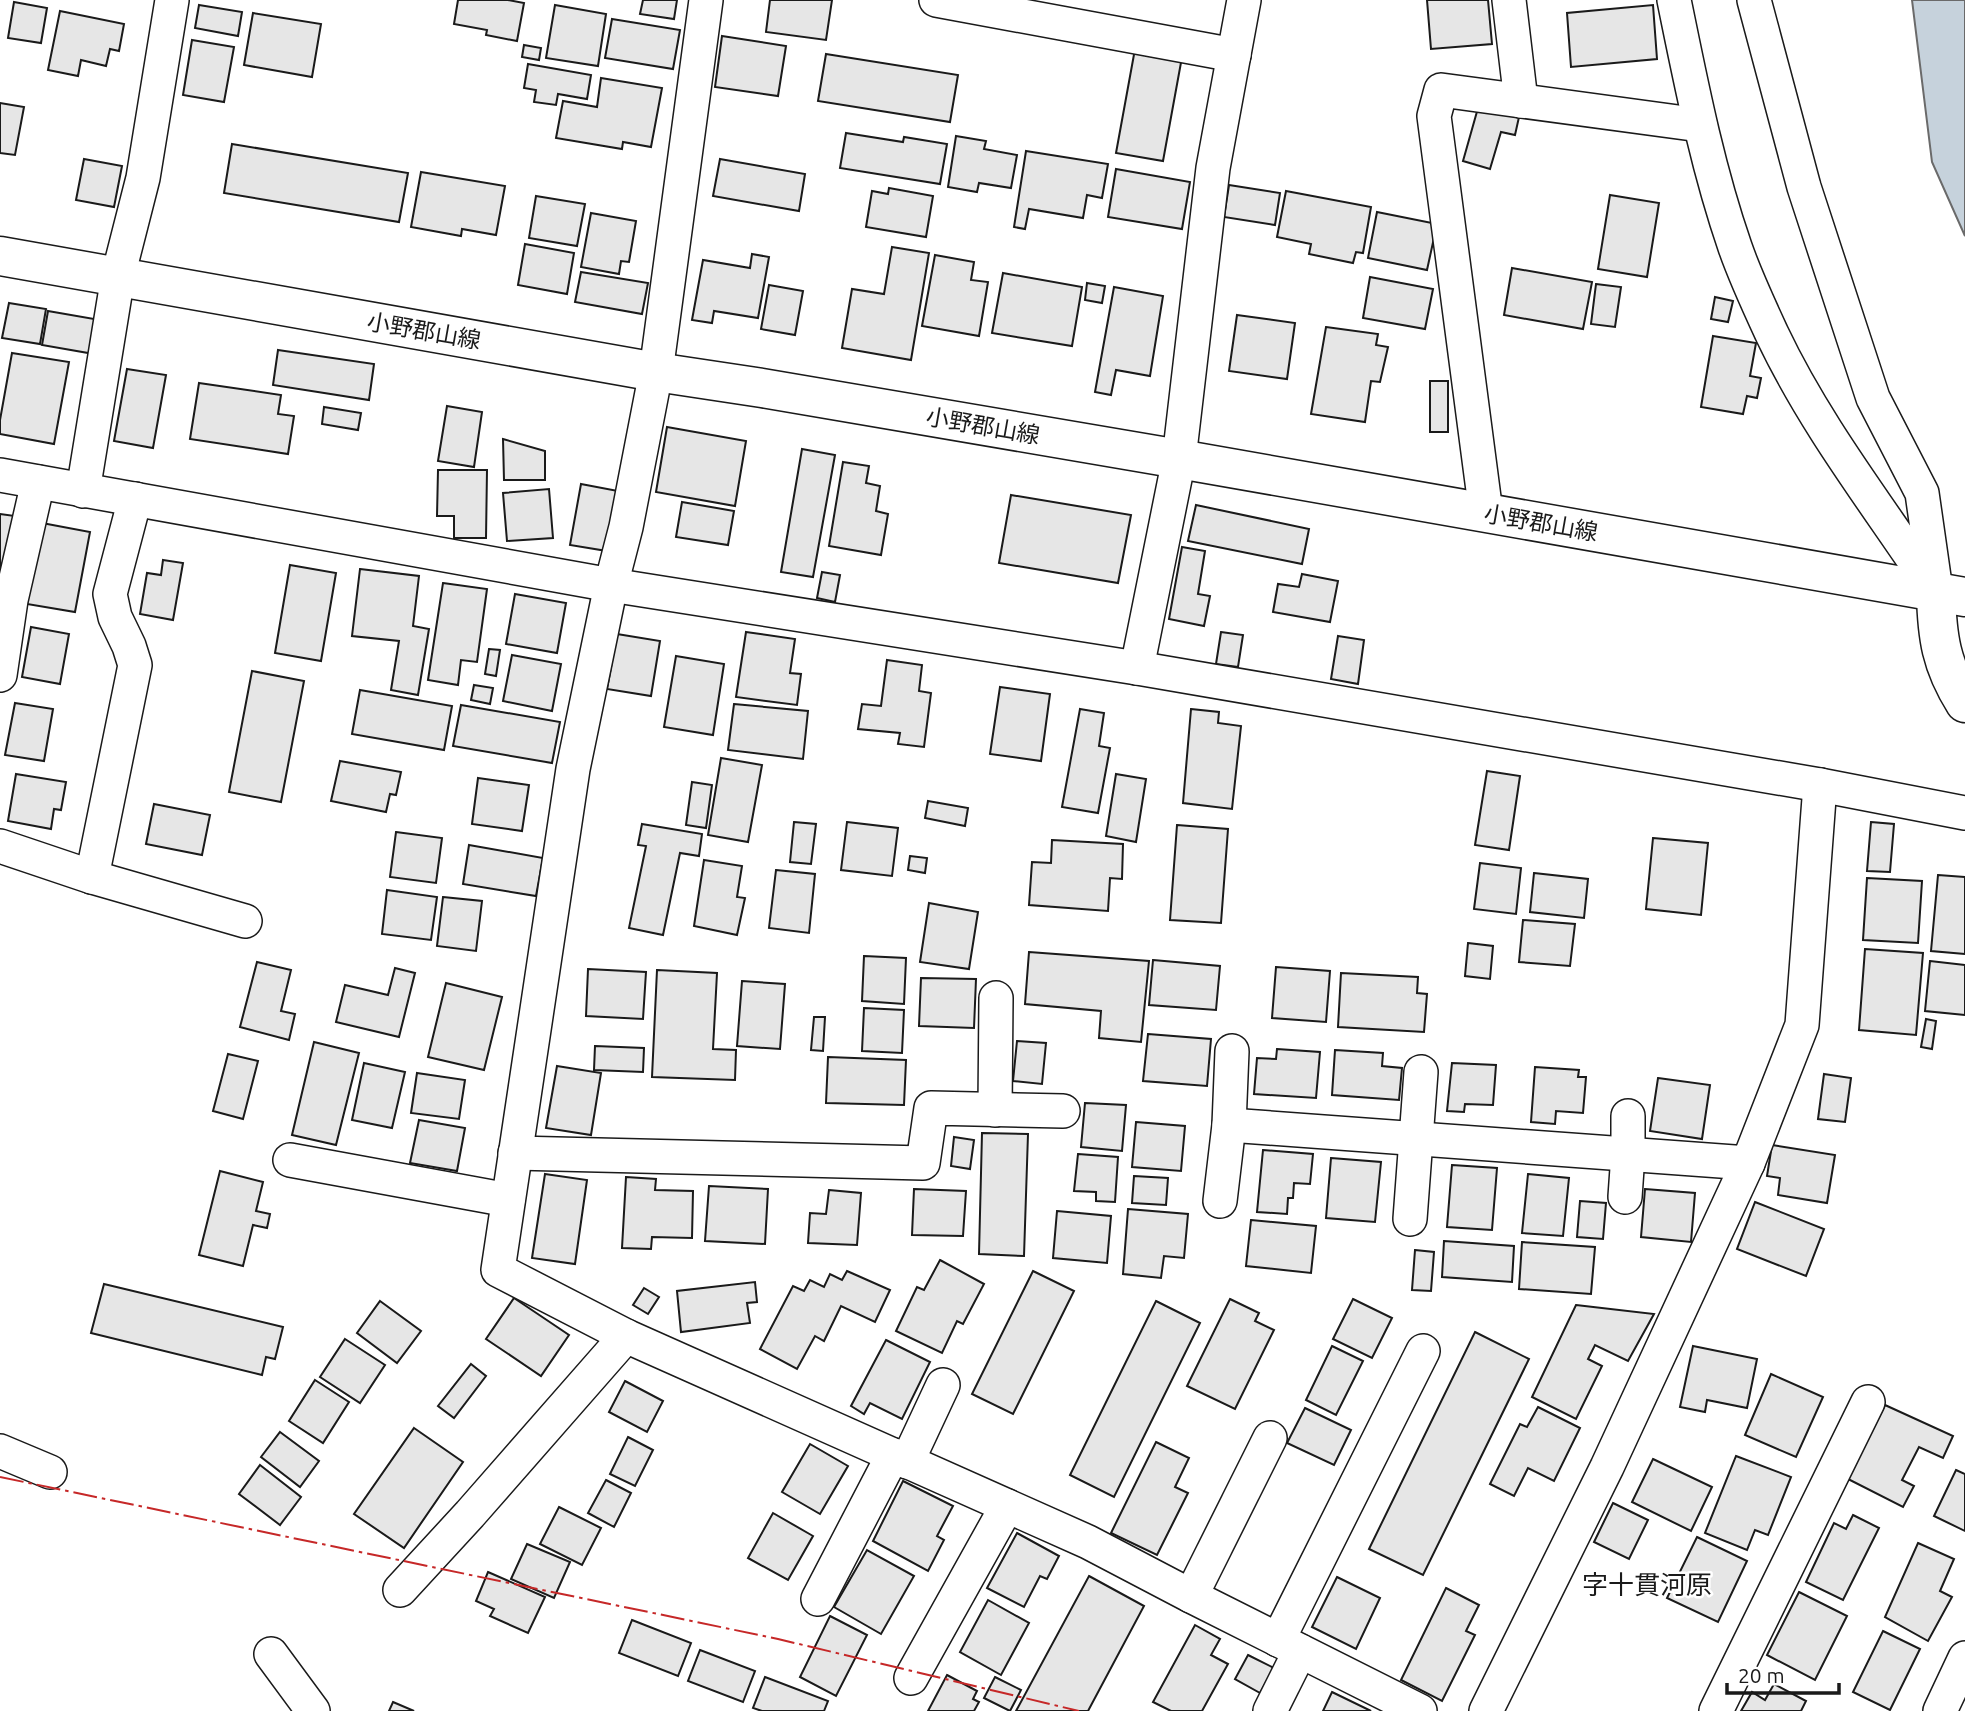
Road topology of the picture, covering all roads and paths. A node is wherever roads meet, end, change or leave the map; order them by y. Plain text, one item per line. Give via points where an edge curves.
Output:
1 (172, 0) edge
2 (706, 0) edge
3 (936, 0) edge
4 (1244, 0) edge
5 (1509, 0) edge
6 (1674, 0) edge
7 (1754, 0) edge
8 (1234, 55) junction
9 (1521, 101) junction
10 (1700, 125) junction
11 (0, 256) edge
12 (118, 276) junction
13 (656, 372) junction
14 (1179, 459) junction
15 (0, 475) edge
16 (37, 482) junction
17 (83, 491) junction
18 (135, 499) junction
19 (1486, 513) junction
20 (611, 585) junction
21 (1951, 595) edge
22 (1137, 668) junction
23 (0, 675) edge
24 (1965, 703) edge
25 (1820, 785) junction
26 (1965, 813) edge
27 (0, 845) edge
28 (92, 877) junction
29 (245, 921) dead end
30 (996, 998) dead end
31 (1232, 1051) dead end
32 (1421, 1072) dead end
33 (995, 1110) junction
34 (1063, 1111) dead end
35 (1628, 1116) dead end
36 (1229, 1125) junction
37 (1415, 1139) junction
38 (515, 1153) junction
39 (1628, 1154) junction
40 (290, 1160) dead end
41 (1748, 1163) junction
42 (1625, 1197) dead end
43 (508, 1200) junction
44 (1220, 1201) dead end
45 (1410, 1219) dead end
46 (626, 1336) junction
47 (1423, 1351) dead end
48 (943, 1385) dead end
49 (1868, 1402) dead end
50 (1270, 1438) dead end
51 (0, 1451) edge
52 (900, 1458) junction
53 (50, 1472) dead end
54 (1007, 1506) junction
55 (400, 1590) dead end
56 (1191, 1596) junction
57 (818, 1599) dead end
58 (1289, 1645) junction
59 (271, 1654) dead end
60 (1965, 1658) edge
61 (911, 1678) dead end
62 (313, 1711) edge
63 (1270, 1711) edge
64 (1420, 1711) edge
65 (1486, 1711) edge
66 (1716, 1711) edge
67 (1940, 1711) edge

1 - 12 street via 143,178
2 - 13 street
3 - 8 street
4 - 8 street
5 - 9 street
6 - 10 street
7 - 21 street via 1804,187 1873,398 1922,493
8 - 14 street via 1213,167
9 - 10 street
9 - 19 street via 1441,90 1434,116
10 - 21 street via 1735,248 1773,335 1822,425
11 - 12 main road, 小野郡山線
12 - 13 main road, 小野郡山線
12 - 17 street
13 - 14 main road, 小野郡山線
13 - 20 street
14 - 19 main road, 小野郡山線
14 - 22 street
15 - 16 street
16 - 17 street
16 - 23 street
17 - 18 street
18 - 20 street
18 - 28 street via 110,594 135,665
19 - 21 main road, 小野郡山線
20 - 22 street
20 - 38 street via 573,769
21 - 24 main road via 1939,643 1952,682
22 - 25 street
25 - 26 street
25 - 41 street via 1802,1025
27 - 28 street
28 - 29 street
30 - 33 street
31 - 36 street
32 - 37 street
33 - 34 street
33 - 38 street via 931,1108 923,1163
35 - 39 street
36 - 37 street
36 - 44 street
37 - 39 street
37 - 45 street
38 - 43 street
39 - 41 street
39 - 42 street
40 - 43 street
41 - 65 street via 1607,1467
43 - 46 street via 498,1270
46 - 52 street
46 - 55 street
47 - 58 street
48 - 52 street
49 - 66 street
50 - 56 street
51 - 53 street
52 - 54 street
52 - 57 street
54 - 56 street
54 - 61 street
56 - 58 street
58 - 63 street
58 - 64 street
59 - 62 street
60 - 67 street

